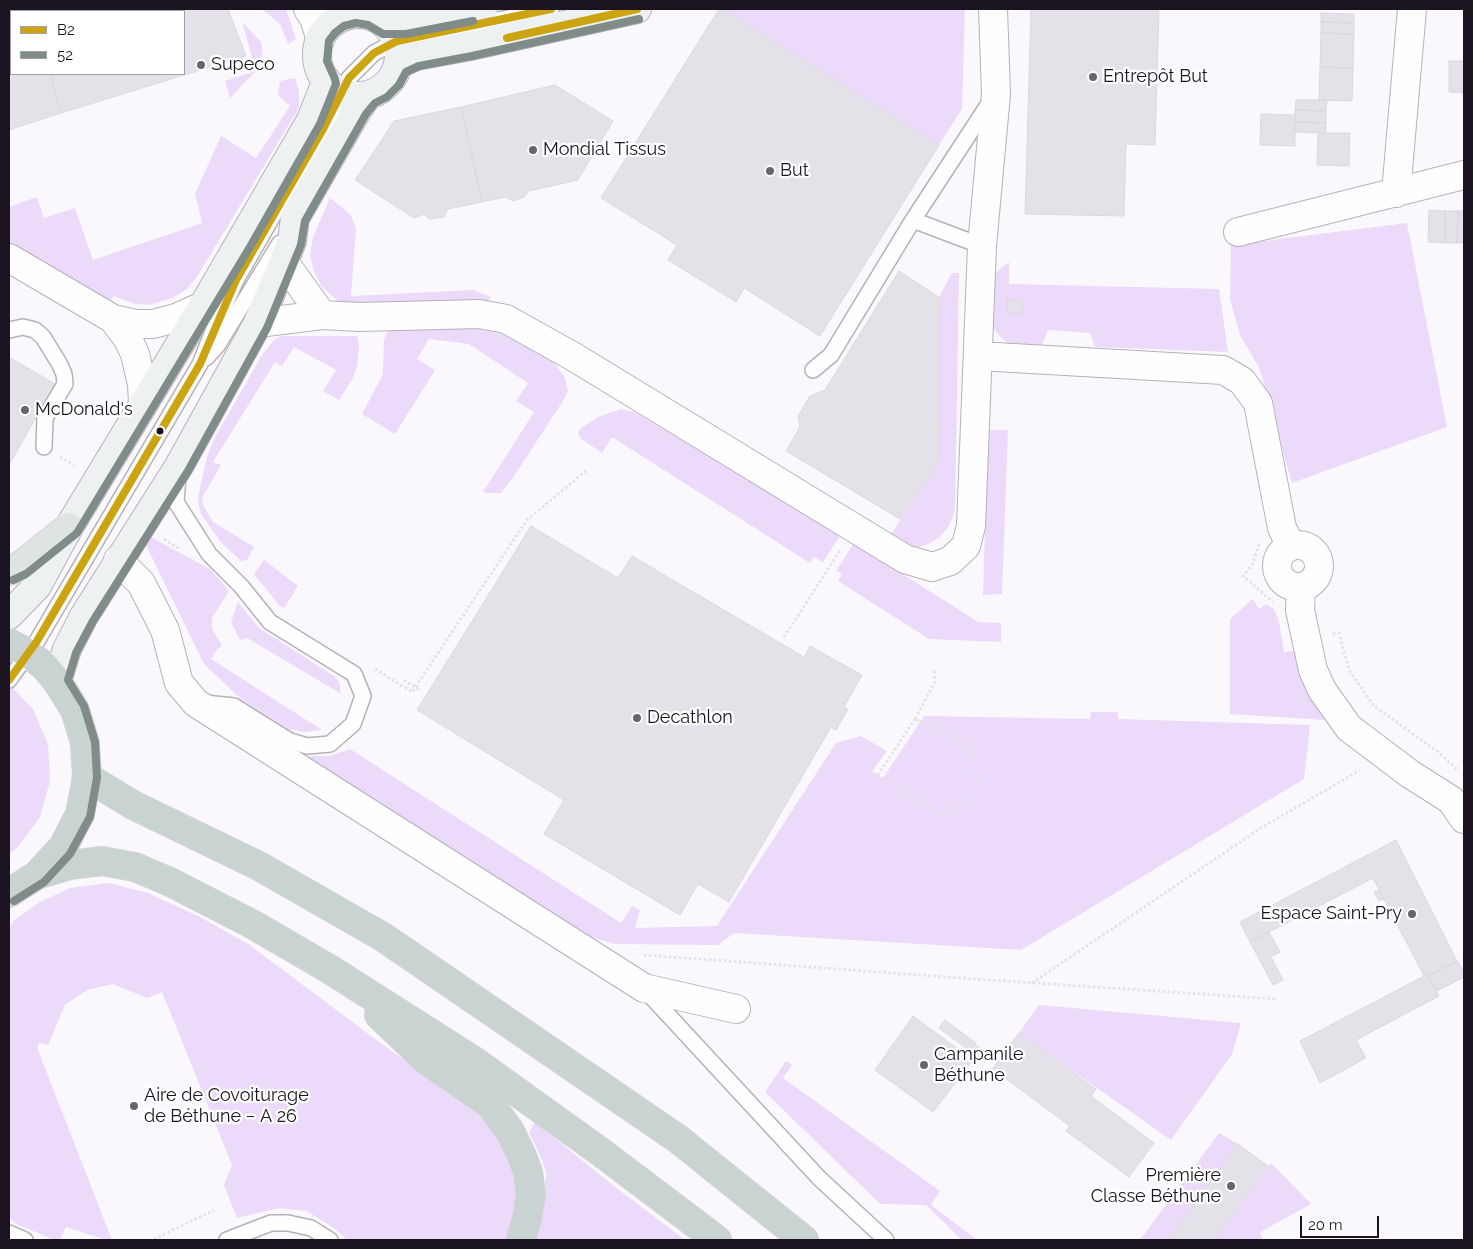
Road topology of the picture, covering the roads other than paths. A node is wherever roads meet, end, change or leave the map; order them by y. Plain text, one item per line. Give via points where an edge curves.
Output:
1 (308, 9) edge
2 (551, 9) edge
3 (637, 9) edge
4 (993, 9) edge
5 (1412, 9) edge
6 (336, 12) edge
7 (478, 22) edge
8 (320, 37) junction
9 (394, 43) junction
10 (334, 87) junction
11 (996, 94) junction
12 (368, 95) junction
13 (1464, 175) edge
14 (1396, 193) junction
15 (295, 218) junction
16 (913, 220) junction
17 (1238, 232) dead end
18 (982, 246) junction
19 (9, 258) edge
20 (284, 262) junction
21 (203, 306) junction
22 (322, 315) junction
23 (114, 319) junction
24 (258, 323) junction
25 (9, 330) edge
26 (978, 356) junction
27 (200, 364) junction
28 (813, 370) dead end
29 (143, 403) junction
30 (44, 447) dead end
31 (178, 466) junction
32 (69, 527) junction
33 (118, 560) junction
34 (9, 572) edge
35 (9, 615) edge
36 (19, 648) edge
37 (9, 680) edge
38 (57, 681) junction
39 (196, 703) junction
40 (87, 777) junction
41 (1464, 819) edge
42 (38, 875) junction
43 (9, 893) edge
44 (331, 970) junction
45 (644, 988) junction
46 (736, 1009) dead end
47 (9, 1233) edge
48 (25, 1240) edge
49 (227, 1240) edge
50 (330, 1240) edge
51 (521, 1240) edge
52 (717, 1240) edge
53 (804, 1240) edge
54 (886, 1240) edge

1 - 8 street
2 - 7 lane
3 - 7 street
4 - 11 street
5 - 14 street
6 - 8 street via 340,17
6 - 9 street via 372,16
7 - 9 street via 406,24
7 - 9 street via 416,56
8 - 10 street via 316,49 317,62 320,72
9 - 10 lane via 374,53 349,78
9 - 12 street via 392,78 382,89
10 - 12 street via 349,96
10 - 21 street via 311,120
10 - 27 lane via 323,130 236,280
11 - 16 lane
11 - 18 street
12 - 15 street
13 - 14 street
14 - 17 street
15 - 20 street via 292,241
15 - 27 lane via 217,346
16 - 18 lane
16 - 28 lane via 832,355
18 - 26 street
19 - 23 street
20 - 22 street
20 - 24 street
21 - 23 street via 153,324
21 - 29 street
22 - 24 street
22 - 26 street via 480,314 506,319 905,559 932,567 950,561 966,546 971,526
23 - 29 street via 135,354
24 - 31 street
25 - 30 lane via 24,327 35,330 43,337 64,374 65,384 45,418
26 - 41 street via 1223,370 1242,381 1258,403 1282,528 1291,546 1280,555 1277,568 1282,580 1301,587 1300,610 1313,670 1322,690 1349,728 1451,800
27 - 36 lane via 119,504
29 - 32 street
31 - 33 street
31 - 39 lane via 176,502 209,554 270,622 354,674 363,696 353,724 330,744 307,746 290,741 234,706
32 - 34 main road
32 - 35 street via 37,586
33 - 38 street via 67,649
33 - 39 street via 141,583 165,630 179,683
36 - 37 lane
36 - 38 highway via 44,666
38 - 40 highway via 75,710 85,743
39 - 45 street
40 - 42 highway via 80,814 63,847
40 - 53 highway via 133,805 258,866 383,937 678,1139
42 - 43 highway
42 - 44 highway via 70,865 102,861 135,867 252,924
44 - 51 highway via 426,1059 490,1104 510,1131 525,1164 532,1194
44 - 52 highway via 474,1061
45 - 46 street
45 - 54 lane via 819,1178
47 - 48 lane
49 - 50 lane via 271,1224 288,1223 311,1228

